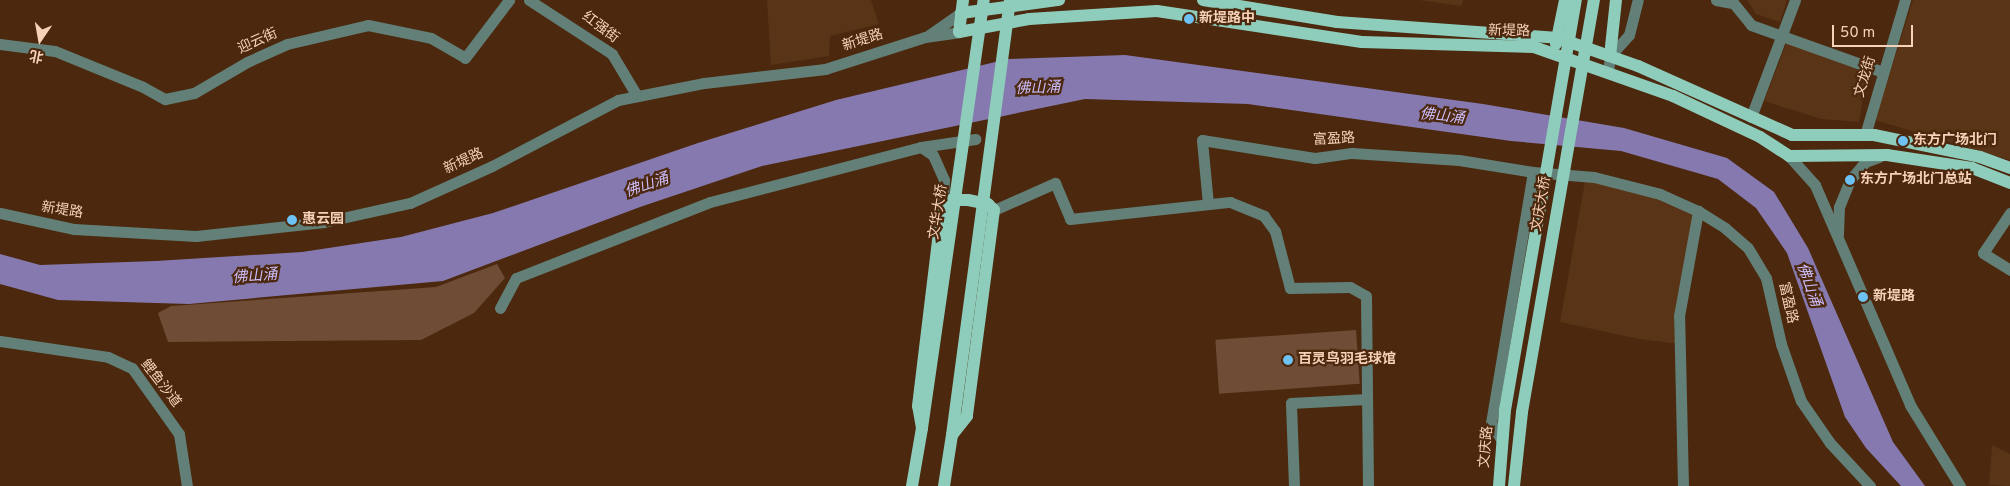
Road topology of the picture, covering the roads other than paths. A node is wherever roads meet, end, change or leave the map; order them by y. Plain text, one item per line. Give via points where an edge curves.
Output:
1 (509, 0) edge
2 (529, 0) edge
3 (984, 0) edge
4 (1059, 0) edge
5 (1203, 0) edge
6 (1566, 0) edge
7 (1576, 0) edge
8 (1594, 0) edge
9 (1616, 0) edge
10 (1638, 0) edge
11 (1716, 0) edge
12 (1795, 0) edge
13 (1906, 0) edge
14 (1018, 2) edge
15 (1731, 2) edge
16 (962, 6) edge
17 (1018, 21) junction
18 (960, 32) junction
19 (1783, 36) junction
20 (925, 37) junction
21 (1558, 38) junction
22 (0, 44) edge
23 (1553, 53) junction
24 (1610, 56) junction
25 (1608, 71) junction
26 (1883, 72) junction
27 (637, 96) junction
28 (1751, 117) junction
29 (1792, 135) junction
30 (1865, 135) junction
31 (975, 139) dead end
32 (921, 147) junction
33 (1860, 155) junction
34 (1887, 155) junction
35 (1790, 156) junction
36 (2010, 168) edge
37 (1532, 172) junction
38 (2010, 183) edge
39 (943, 200) junction
40 (1208, 204) junction
41 (994, 210) junction
42 (1698, 211) junction
43 (0, 213) edge
44 (2010, 213) edge
45 (1838, 238) junction
46 (2010, 270) edge
47 (500, 308) dead end
48 (0, 341) edge
49 (1367, 399) junction
50 (1505, 410) joint
51 (922, 428) junction
52 (952, 435) junction
53 (1502, 441) junction
54 (187, 486) edge
55 (912, 486) edge
56 (944, 486) edge
57 (1294, 486) edge
58 (1368, 486) edge
59 (1499, 486) edge
60 (1514, 486) edge
61 (1683, 486) edge
62 (1870, 486) edge
63 (1960, 486) edge

1 - 22 street, 迎云街 via 464,58 431,38 368,24 287,44 247,62 194,93 165,99 55,51
2 - 27 street, 红强街 via 612,54
3 - 51 main road, 文华大桥, bridge
4 - 14 main road, 新堤路
5 - 21 main road, 新堤路 via 1337,22
6 - 21 main road
7 - 50 main road, 文庆大桥, bridge
8 - 60 main road, 文庆大桥, bridge via 1522,412
9 - 24 main road
10 - 24 street via 1629,35
11 - 15 street
12 - 19 street
13 - 26 street, 文龙街
14 - 16 main road, 新堤路
14 - 17 main road
14 - 52 main road, bridge
15 - 19 street via 1751,25
16 - 18 main road
16 - 20 street, 新堤路
17 - 18 main road, 新堤路
17 - 23 main road, 新堤路 via 1090,13 1157,11 1362,42 1534,47
18 - 20 street, 新堤路
19 - 26 street
19 - 28 street
20 - 27 street, 新堤路 via 825,69
21 - 23 main road
21 - 24 main road, 新堤路
23 - 25 main road, 新堤路
24 - 25 street
24 - 28 main road, 新堤路
25 - 35 main road, 新堤路 via 1721,117
26 - 30 street, 文龙街
27 - 43 street, 新堤路 via 618,100 492,166 410,204 324,222 196,236 74,229
28 - 29 main road, 新堤路
29 - 30 main road, 新堤路
29 - 35 main road
30 - 33 main road
30 - 36 main road, 新堤路 via 1980,156
31 - 32 street
32 - 39 street via 933,155 944,180
32 - 47 street via 710,202 516,278
33 - 34 main road
33 - 35 main road
34 - 38 main road via 1972,168
34 - 45 street via 1865,162 1850,180 1839,207
35 - 45 street, 新堤路 via 1815,185
37 - 40 street, 富盈路 via 1459,160 1362,154 1315,158 1202,140
37 - 42 street, 富盈路 via 1594,177 1660,194
37 - 53 street via 1491,423
39 - 41 main road via 988,204
39 - 51 main road via 918,406
40 - 41 street via 1070,219 1055,183
40 - 49 street via 1230,202 1264,216 1275,230 1290,288 1350,287 1366,296
41 - 52 main road via 967,416
42 - 61 street via 1679,316
42 - 62 street, 富盈路 via 1726,228 1748,248 1766,278 1781,344 1801,401 1830,443
44 - 46 street via 1983,253
45 - 63 street, 新堤路 via 1910,405
48 - 54 street, 鲤鱼沙道 via 108,357 132,368 178,434
49 - 57 street via 1291,403
49 - 58 street
50 - 53 main road, 文庆路
51 - 55 main road, 文华大桥
52 - 56 main road
53 - 59 main road, 文庆路

